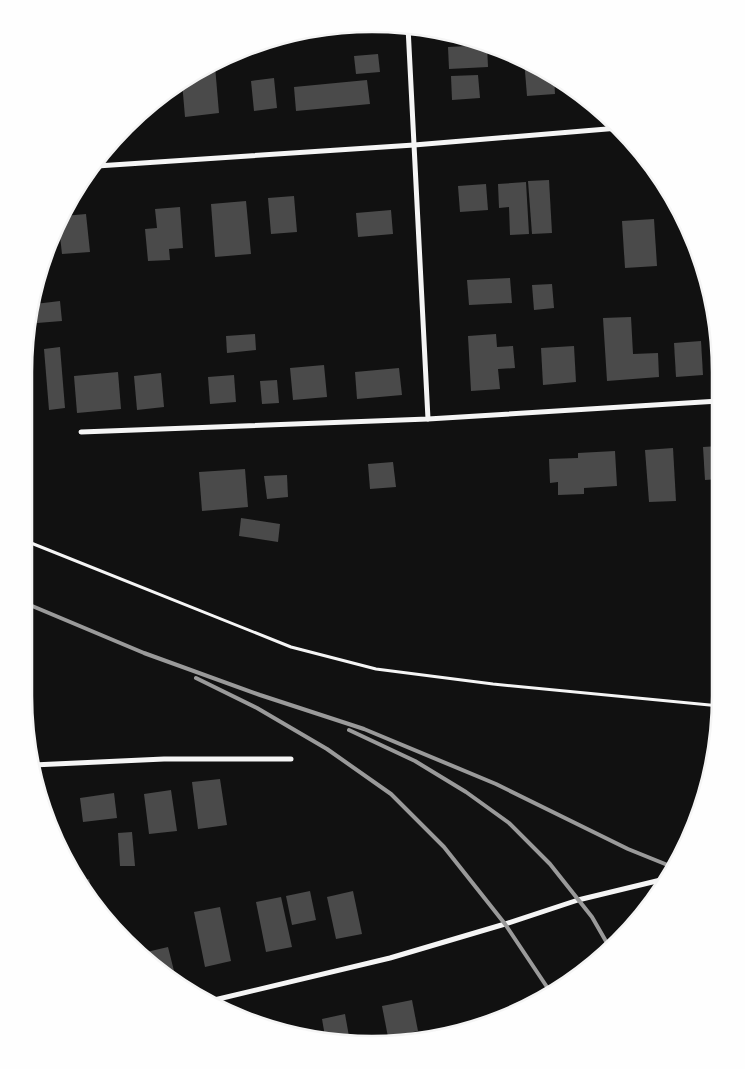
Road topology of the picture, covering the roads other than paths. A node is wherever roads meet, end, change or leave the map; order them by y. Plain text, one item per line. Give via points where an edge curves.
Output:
1 (408, 34) edge
2 (610, 129) edge
3 (414, 145) junction
4 (103, 166) edge
5 (712, 401) edge
6 (428, 419) junction
7 (81, 432) dead end
8 (290, 759) dead end
9 (39, 765) edge
10 (658, 880) edge
11 (218, 999) edge

1 - 3 street
2 - 3 street
3 - 4 street
3 - 6 street
5 - 6 street
6 - 7 street
8 - 9 street via 164,759
10 - 11 street via 578,900 390,958

